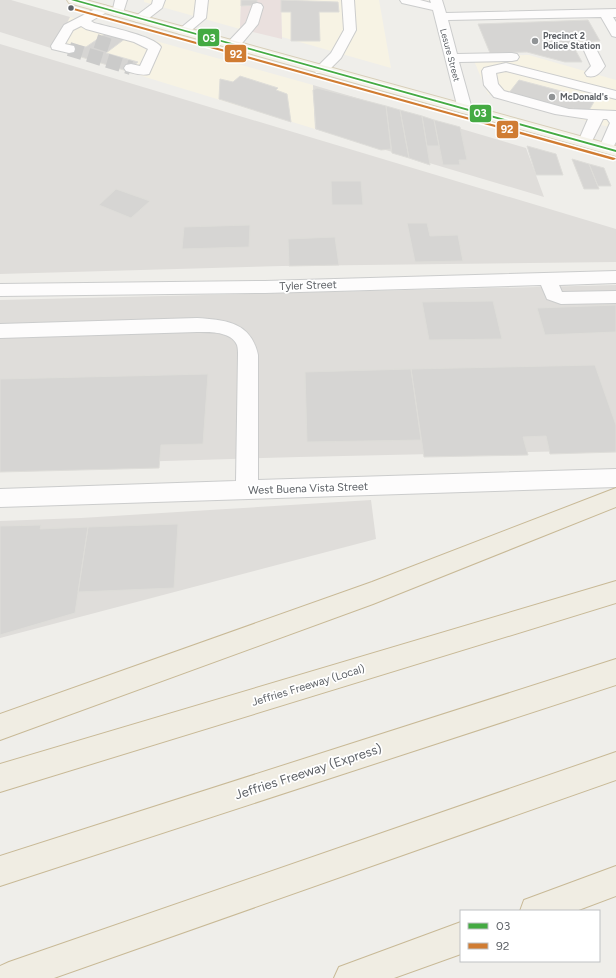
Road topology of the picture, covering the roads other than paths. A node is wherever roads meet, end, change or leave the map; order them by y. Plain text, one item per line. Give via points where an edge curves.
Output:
1 (73, 0) edge
2 (160, 0) edge
3 (202, 0) edge
4 (348, 0) edge
5 (406, 0) edge
6 (257, 6) dead end
7 (120, 7) edge
8 (438, 8) edge
9 (103, 9) junction
10 (611, 13) edge
11 (140, 19) junction
12 (86, 23) junction
13 (158, 24) junction
14 (183, 31) junction
15 (616, 33) edge
16 (82, 36) dead end
17 (138, 39) junction
18 (233, 45) junction
19 (588, 46) dead end
20 (69, 49) tunnel mouth
21 (136, 53) tunnel mouth
22 (150, 57) junction
23 (525, 57) dead end
24 (451, 58) junction
25 (131, 68) tunnel mouth
26 (577, 69) dead end
27 (321, 70) junction
28 (455, 72) junction
29 (478, 72) junction
30 (616, 95) edge
31 (465, 110) junction
32 (611, 115) edge
33 (586, 142) junction
34 (611, 149) edge
35 (616, 277) edge
36 (548, 278) junction
37 (0, 290) edge
38 (616, 297) edge
39 (0, 330) edge
40 (616, 478) edge
41 (247, 490) junction
42 (616, 497) edge
43 (0, 498) edge
44 (616, 592) edge
45 (616, 672) edge
46 (0, 727) edge
47 (616, 766) edge
48 (0, 778) edge
49 (0, 871) edge
50 (616, 881) edge
51 (538, 910) edge
52 (460, 938) edge
53 (9, 978) edge
54 (350, 978) edge

1 - 9 main road
2 - 11 street via 158,5
3 - 14 street via 200,18
4 - 27 street via 350,30 336,55
5 - 8 street
6 - 18 street via 252,24
7 - 9 main road
7 - 11 main road
8 - 10 street
8 - 24 street, Lesure Street
9 - 12 street
10 - 15 street
11 - 13 main road
12 - 16 street
12 - 17 street
12 - 20 street via 74,24 68,28 57,46
13 - 14 main road
13 - 17 street
14 - 18 main road
17 - 22 street via 155,47
18 - 27 main road
19 - 26 street via 598,66 598,75
21 - 22 street
22 - 25 street via 144,71
23 - 24 street
24 - 28 street, Lesure Street
27 - 31 main road
28 - 29 street
28 - 31 street, Lesure Street
29 - 30 street via 506,67
29 - 32 street via 499,94 571,113
31 - 33 main road
32 - 33 street
32 - 34 street
33 - 34 main road
35 - 36 street, Tyler Street
36 - 37 street, Tyler Street via 265,287
36 - 38 street via 553,295 561,298
39 - 41 street via 197,325 216,326 234,331 245,342 248,355
40 - 41 street, West Buena Vista Street
41 - 43 street, West Buena Vista Street
42 - 46 highway via 373,593
44 - 48 highway, Jeffries Freeway (Local)
45 - 49 highway, Jeffries Freeway (Express)
47 - 53 highway
50 - 51 highway
52 - 54 highway

